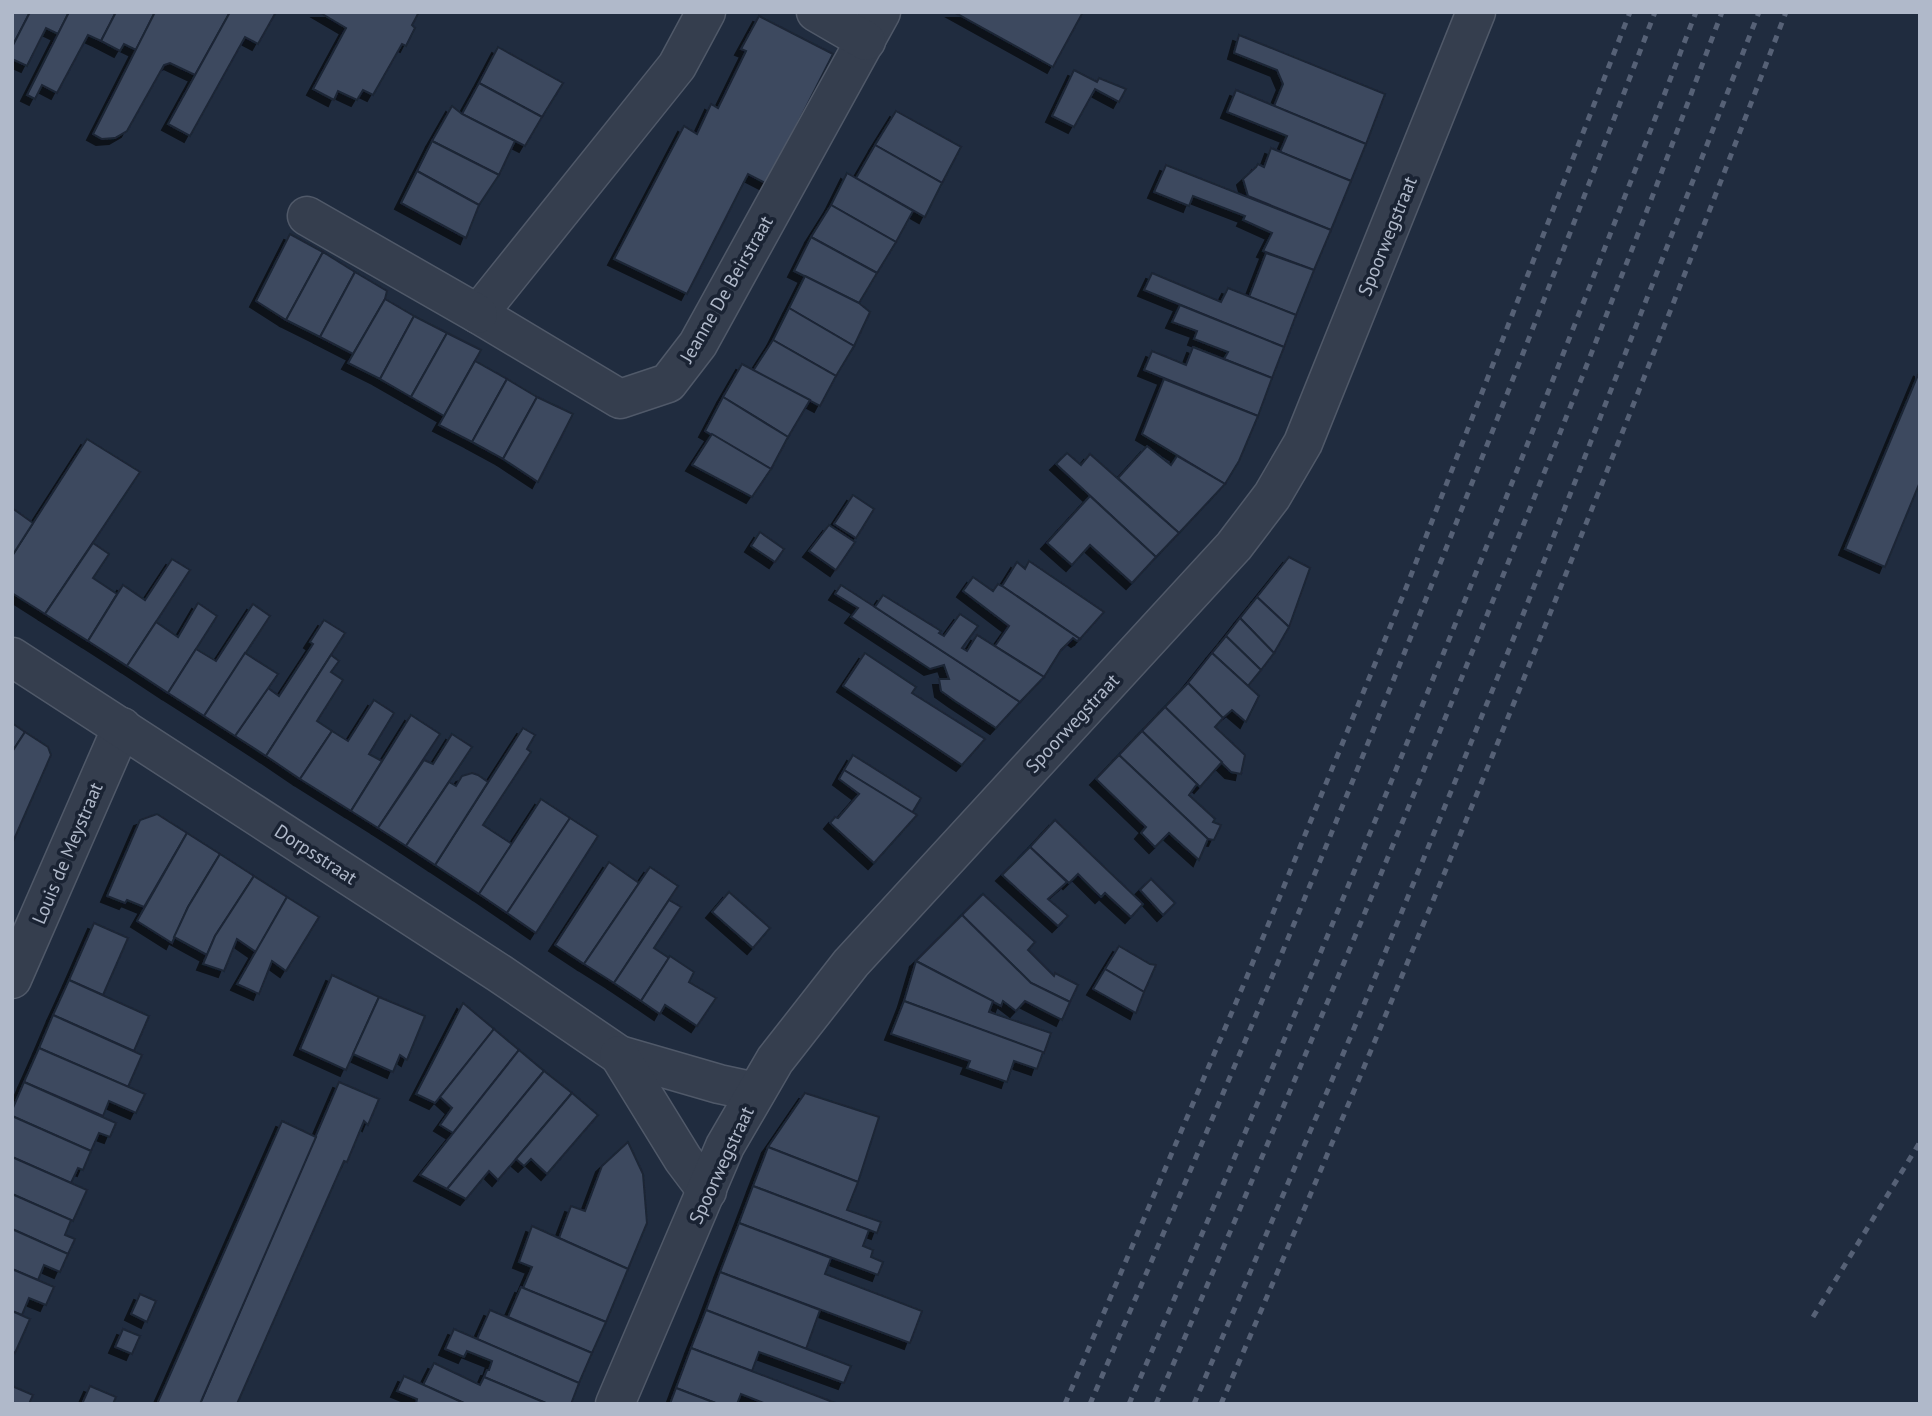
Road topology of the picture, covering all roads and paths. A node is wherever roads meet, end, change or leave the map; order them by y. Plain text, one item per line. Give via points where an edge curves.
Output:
1 (706, 12) edge
2 (816, 12) edge
3 (1476, 12) edge
4 (873, 27) edge
5 (307, 216) dead end
6 (478, 314) junction
7 (12, 657) edge
8 (122, 727) junction
9 (12, 979) edge
10 (618, 1055) junction
11 (756, 1092) junction
12 (707, 1191) junction
13 (615, 1404) edge

1 - 6 street via 677,66
2 - 4 street, Jeanne De Beirstraat
3 - 11 street, Spoorwegstraat via 1303,443 1272,496 1234,546 851,963 775,1060
4 - 6 street, Jeanne De Beirstraat via 698,344 668,383 620,399
5 - 6 street, Jeanne De Beirstraat
7 - 8 street, Dorpsstraat
8 - 9 street, Louis de Meystraat
8 - 10 street, Dorpsstraat
10 - 11 street, Dorpsstraat
10 - 12 street, Dorpsstraat
11 - 12 street, Spoorwegstraat
12 - 13 street, Spoorwegstraat

